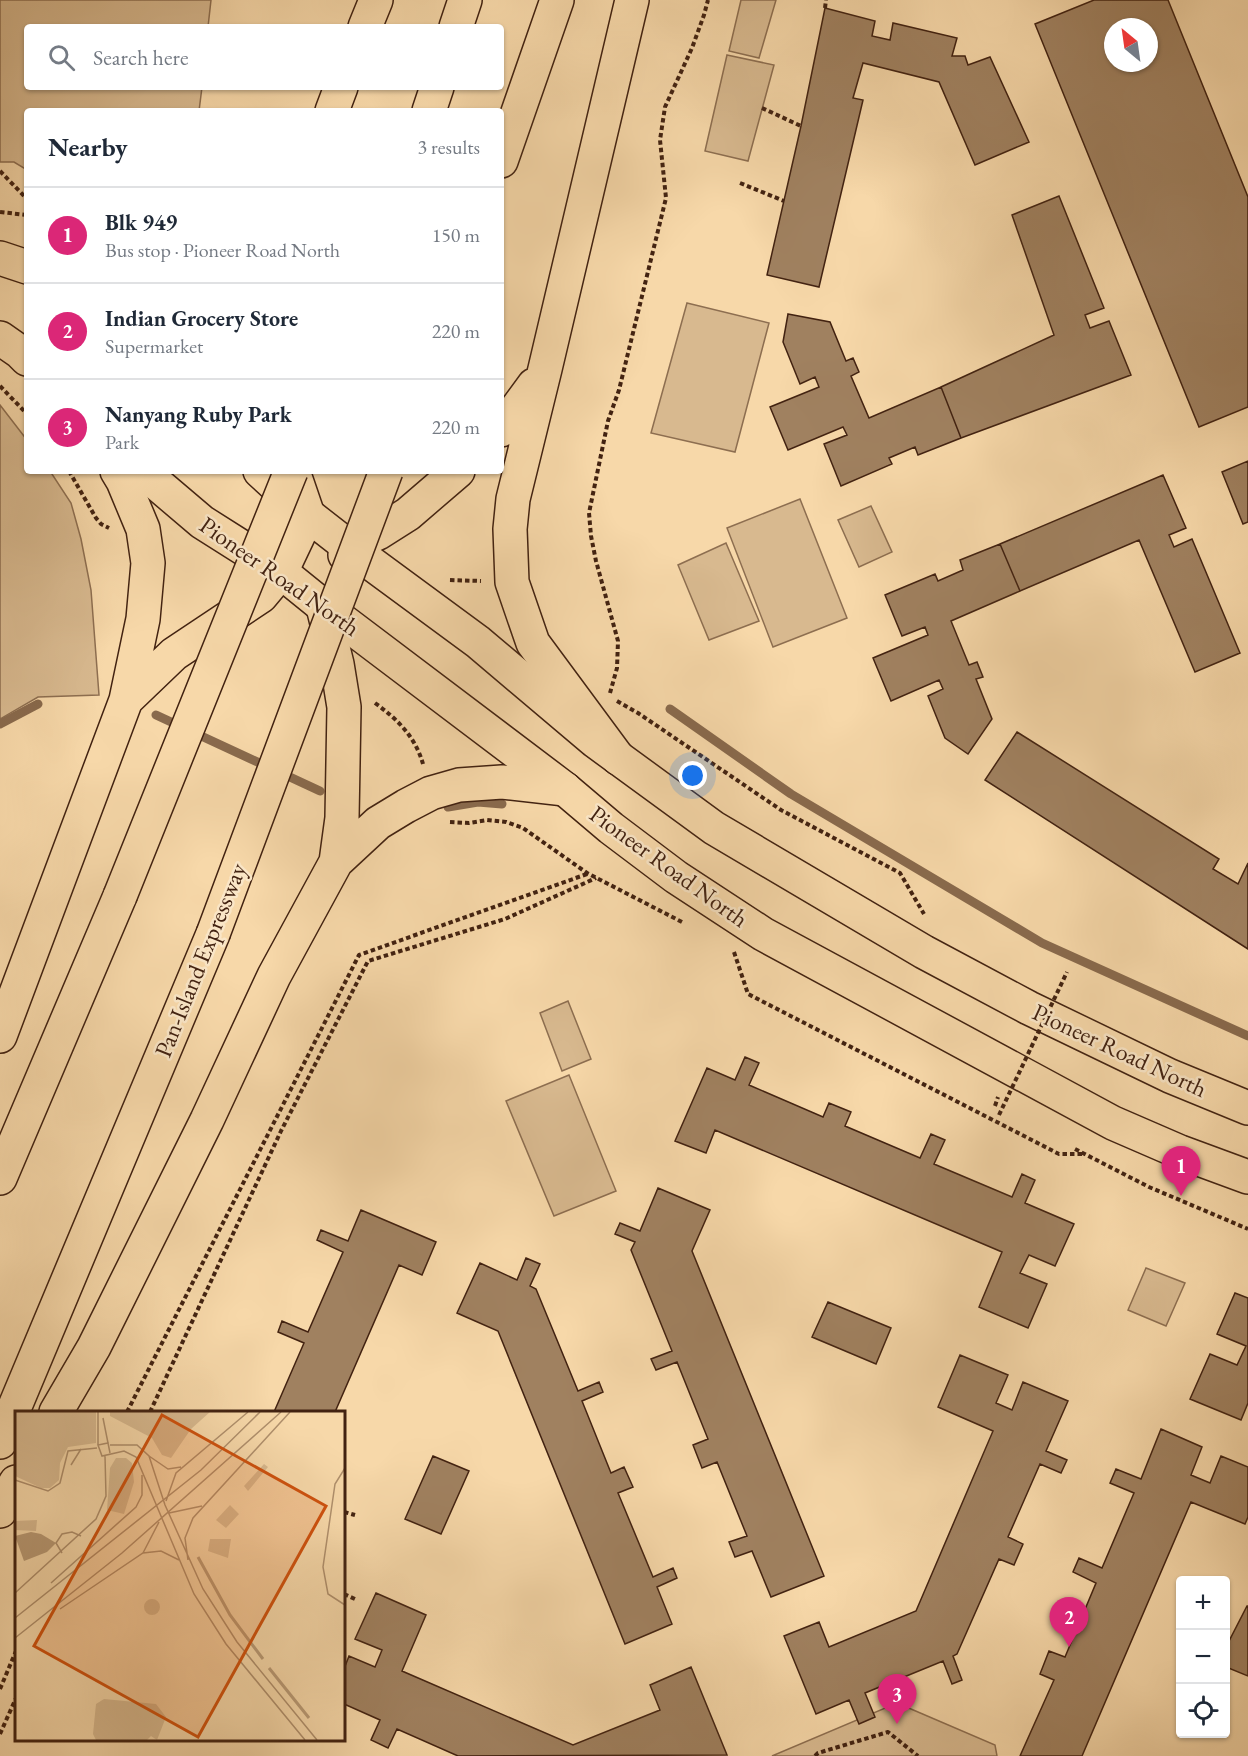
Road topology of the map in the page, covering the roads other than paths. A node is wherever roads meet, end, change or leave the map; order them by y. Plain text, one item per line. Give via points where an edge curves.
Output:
1 (376, 0) edge
2 (465, 0) edge
3 (557, 0) edge
4 (632, 0) edge
5 (366, 24) edge
6 (457, 24) edge
7 (340, 90) edge
8 (436, 90) edge
9 (333, 108) edge
10 (430, 108) edge
11 (504, 152) edge
12 (0, 258) edge
13 (24, 266) edge
14 (0, 338) edge
15 (24, 356) edge
16 (545, 369) junction
17 (504, 426) edge
18 (119, 474) edge
19 (146, 474) edge
20 (263, 474) edge
21 (291, 474) edge
22 (293, 474) edge
23 (385, 474) edge
24 (455, 474) edge
25 (308, 515) junction
26 (349, 547) junction
27 (281, 572) junction
28 (323, 606) junction
29 (126, 700) junction
30 (618, 758) junction
31 (564, 789) junction
32 (336, 862) junction
33 (0, 1036) edge
34 (1248, 1108) edge
35 (1248, 1177) edge
36 (0, 1178) edge
37 (57, 1411) edge
38 (0, 1442) edge
39 (15, 1484) edge
40 (0, 1511) edge

1 - 5 main road
2 - 6 main road
3 - 11 main road
4 - 16 main road
7 - 9 main road
8 - 10 main road
12 - 13 main road
14 - 15 main road
16 - 17 main road
16 - 30 main road via 513,500 512,582 533,643
18 - 29 main road via 143,529 148,563 144,618
19 - 27 main road, Pioneer Road North via 202,522
20 - 25 main road, Pioneer Road North
21 - 36 main road, bridge via 120,896
22 - 25 main road
23 - 38 main road, Pan-Island Expressway, bridge via 213,934
24 - 26 main road via 408,514
25 - 26 main road, Pioneer Road North
25 - 27 main road
26 - 28 main road
26 - 30 main road, Pioneer Road North via 478,642
27 - 28 main road, Pioneer Road North
27 - 29 main road via 261,596 174,654
28 - 31 main road, Pioneer Road North
28 - 32 main road via 345,707 342,818
29 - 33 main road
30 - 34 main road, Pioneer Road North via 714,828 924,952 1170,1076
31 - 32 main road via 502,782 459,785 431,793 378,824
31 - 35 main road, Pioneer Road North via 676,877 763,934 1113,1123
32 - 37 main road via 274,976 94,1347
39 - 40 main road

